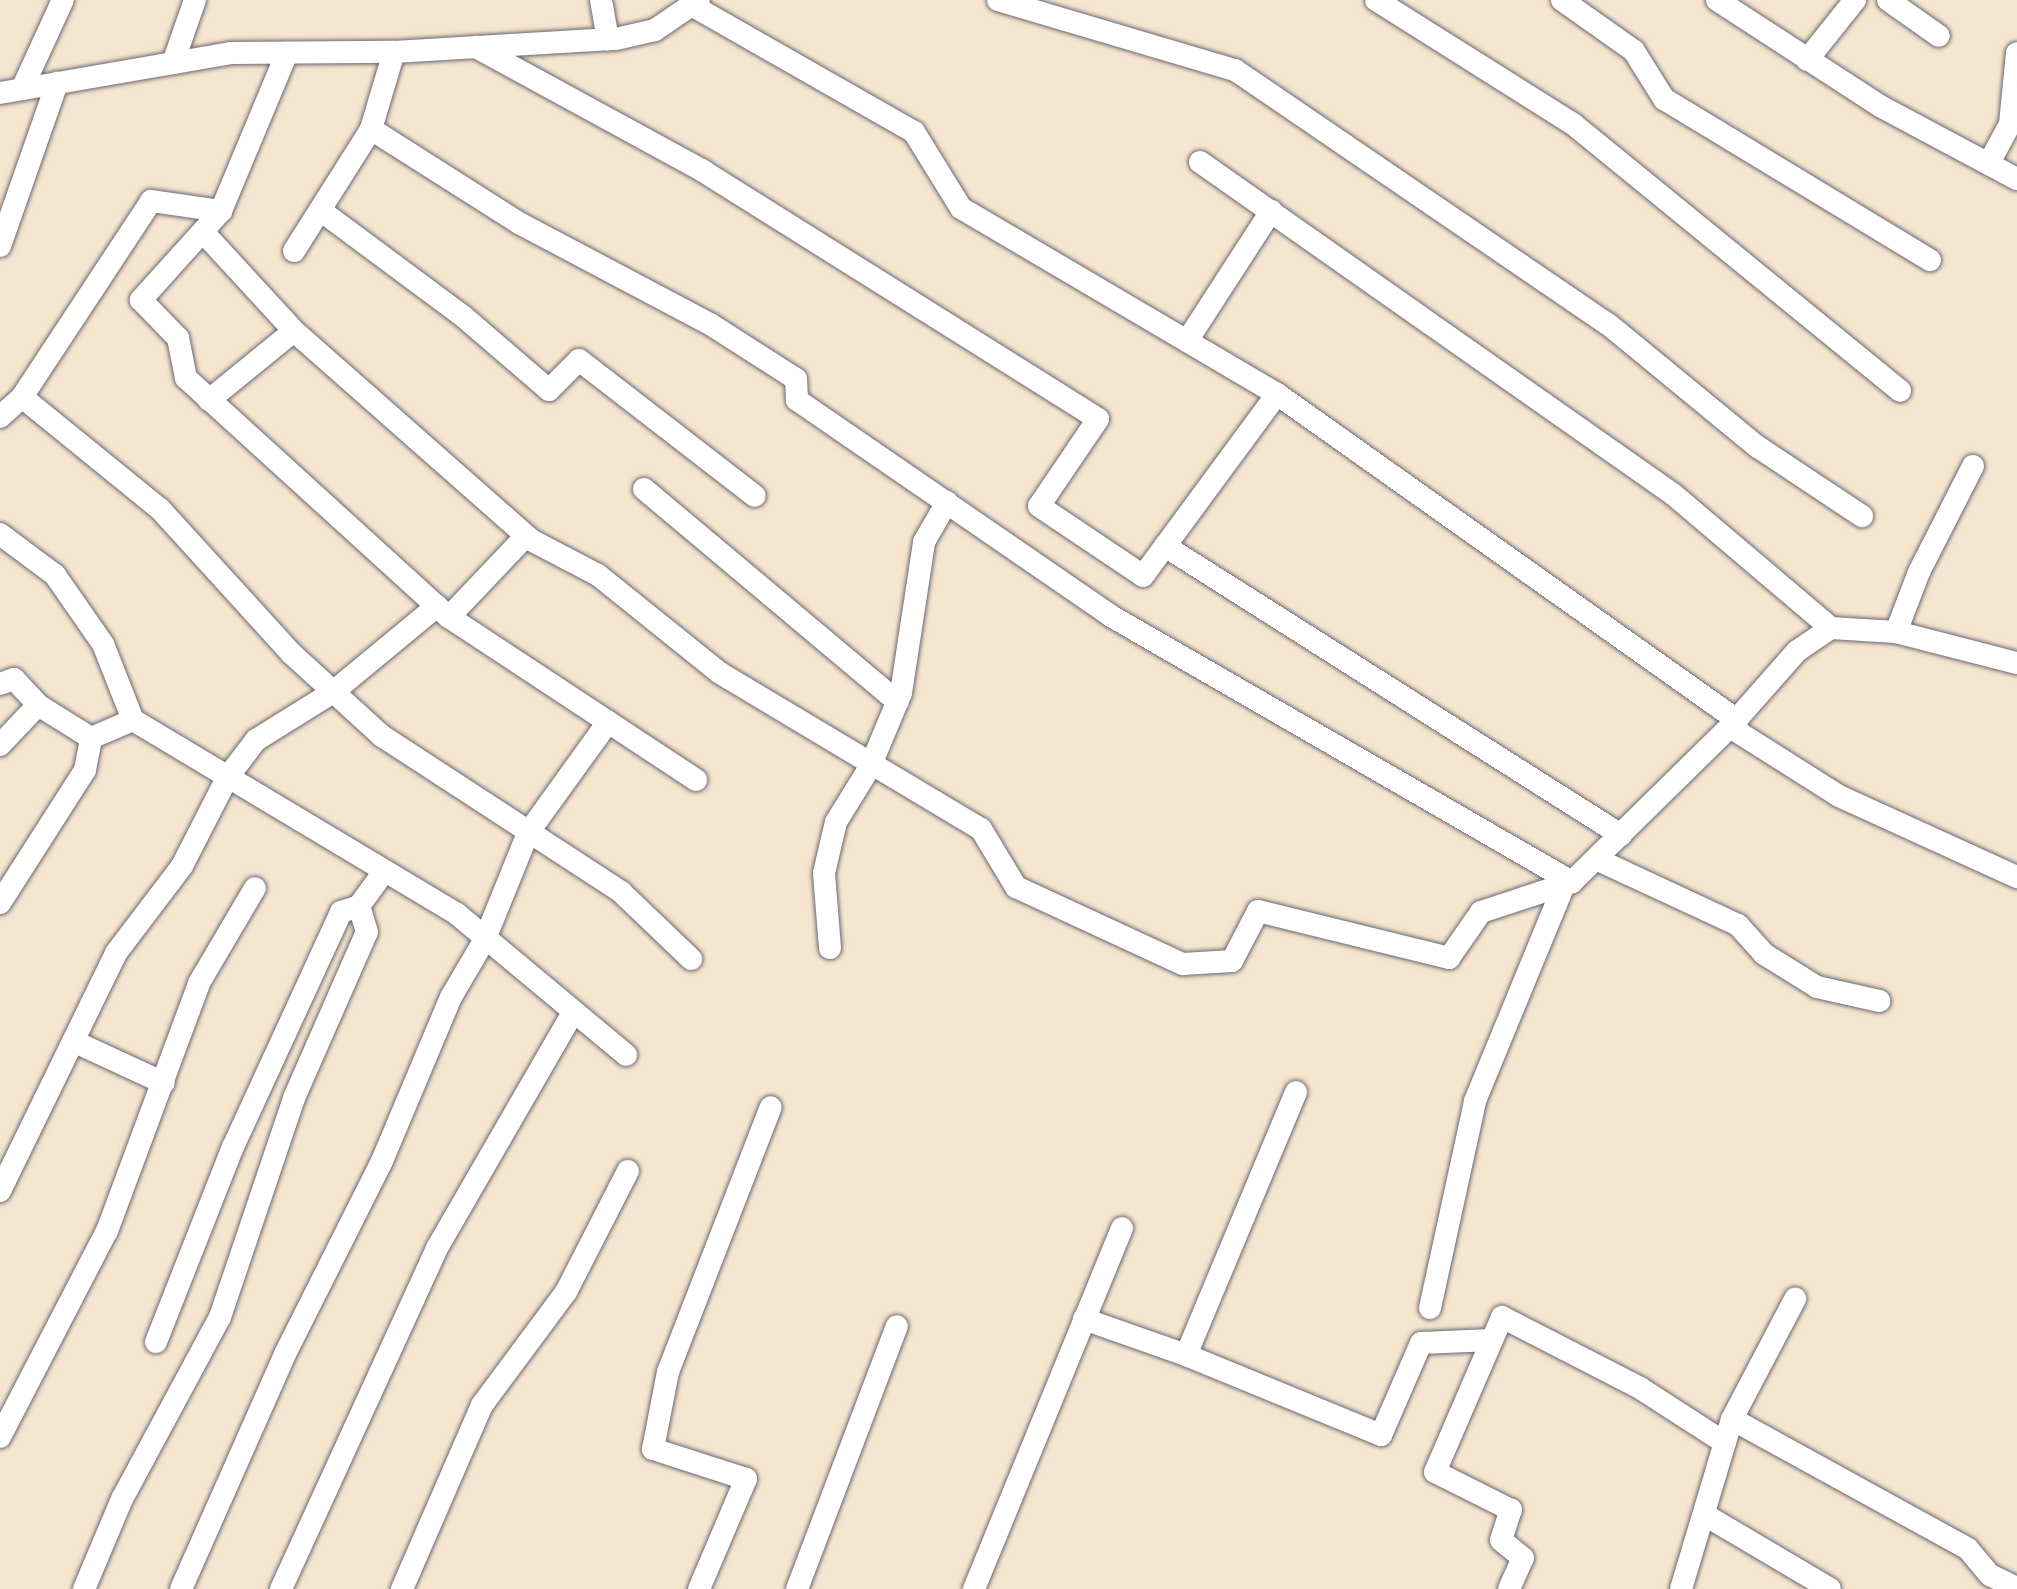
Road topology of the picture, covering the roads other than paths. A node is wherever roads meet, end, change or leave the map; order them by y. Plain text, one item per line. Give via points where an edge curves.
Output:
1 (64, 0) edge
2 (196, 0) edge
3 (601, 0) edge
4 (998, 0) edge
5 (1376, 0) edge
6 (1562, 0) edge
7 (1716, 0) edge
8 (1855, 0) edge
9 (1888, 0) edge
10 (696, 3) edge
11 (1938, 36) dead end
12 (608, 39) junction
13 (476, 47) junction
14 (394, 52) junction
15 (287, 53) junction
16 (2017, 53) edge
17 (1807, 60) junction
18 (173, 64) junction
19 (57, 84) junction
20 (11, 91) edge
21 (371, 129) junction
22 (1200, 162) dead end
23 (1989, 163) junction
24 (2017, 179) edge
25 (320, 210) junction
26 (222, 211) junction
27 (1271, 211) junction
28 (202, 232) junction
29 (0, 246) edge
30 (294, 252) dead end
31 (1930, 260) dead end
32 (294, 331) junction
33 (1187, 341) junction
34 (1900, 391) dead end
35 (1277, 394) junction
36 (22, 397) junction
37 (209, 400) junction
38 (0, 418) edge
39 (1973, 466) dead end
40 (644, 488) dead end
41 (756, 496) dead end
42 (948, 502) junction
43 (1862, 516) dead end
44 (0, 534) edge
45 (526, 536) junction
46 (1165, 546) junction
47 (443, 612) junction
48 (1831, 628) junction
49 (1896, 632) junction
50 (2017, 663) edge
51 (0, 684) edge
52 (334, 692) junction
53 (898, 702) junction
54 (38, 705) junction
55 (133, 720) junction
56 (608, 722) junction
57 (1733, 724) junction
58 (92, 738) junction
59 (0, 745) edge
60 (870, 767) junction
61 (227, 778) junction
62 (696, 780) dead end
63 (528, 833) junction
64 (1621, 835) junction
65 (1596, 859) junction
66 (2015, 871) edge
67 (382, 874) junction
68 (1568, 884) junction
69 (255, 888) dead end
70 (0, 903) edge
71 (359, 906) junction
72 (486, 939) junction
73 (830, 948) dead end
74 (691, 959) dead end
75 (1879, 1002) dead end
76 (573, 1012) junction
77 (73, 1041) junction
78 (626, 1056) dead end
79 (164, 1083) junction
80 (1296, 1092) dead end
81 (770, 1107) dead end
82 (628, 1172) dead end
83 (0, 1191) edge
84 (1122, 1228) dead end
85 (1795, 1299) dead end
86 (1430, 1308) dead end
87 (1084, 1318) junction
88 (897, 1326) dead end
89 (1492, 1340) junction
90 (156, 1342) dead end
91 (1186, 1355) junction
92 (1732, 1420) junction
93 (0, 1437) edge
94 (1726, 1444) junction
95 (1705, 1515) junction
96 (2017, 1588) edge
97 (84, 1589) edge
98 (181, 1589) edge
99 (281, 1589) edge
100 (402, 1589) edge
101 (699, 1589) edge
102 (797, 1589) edge
103 (974, 1589) edge
104 (1509, 1589) edge
105 (1681, 1589) edge
106 (1830, 1589) edge

1 - 20 street
2 - 18 street
3 - 12 street
4 - 43 street via 1235,70 1608,324 1758,448
5 - 34 street via 1573,124
6 - 31 street via 1634,51 1664,99
7 - 17 street
8 - 17 street
9 - 11 street
10 - 12 street via 655,30
10 - 33 street via 914,132 960,208
12 - 13 street
13 - 14 street
13 - 46 street via 703,171 1098,419 1039,506 1143,576
14 - 15 street
14 - 21 street
15 - 18 street
15 - 26 street
16 - 23 street via 2010,124
17 - 23 street
18 - 19 street
19 - 20 street
19 - 29 street
21 - 25 street
21 - 42 street via 519,223 710,324 796,379 797,400
22 - 27 street
23 - 24 street
25 - 30 street
25 - 41 street via 549,390 579,360
26 - 28 street
26 - 36 street via 151,201
27 - 33 street
27 - 48 street via 1674,495
28 - 32 street
28 - 37 street via 141,300 178,338 186,378
32 - 37 street
32 - 45 street
33 - 35 street
35 - 46 street
35 - 57 street
36 - 38 street
36 - 52 street via 160,509
37 - 47 street
39 - 49 street via 1918,572
40 - 53 street
42 - 53 street via 924,542
42 - 68 street via 1111,616
44 - 55 street via 55,575 103,644
45 - 47 street
45 - 60 street via 598,575 720,673
46 - 64 street
47 - 52 street
47 - 56 street
48 - 49 street
48 - 57 street via 1797,651
49 - 50 street
51 - 54 street via 14,680
52 - 61 street via 256,740
52 - 63 street via 382,736
53 - 60 street
54 - 58 street
54 - 59 street
55 - 58 street
55 - 61 street
56 - 62 street
56 - 63 street
57 - 64 street
57 - 66 street via 1839,796
58 - 70 street via 85,770
60 - 68 street via 981,829 1016,886 1183,964 1232,961 1258,911 1449,958 1481,912
60 - 73 street via 836,822 824,873
61 - 67 street
61 - 77 street via 182,866 116,953
63 - 72 street
63 - 74 street via 621,892
64 - 65 street
65 - 68 street
65 - 75 street via 1738,925 1764,954 1818,987
67 - 71 street
67 - 72 street via 457,914
68 - 86 street via 1475,1102
69 - 79 street via 199,983
71 - 90 street via 341,912 324,948 232,1147
71 - 97 street via 367,932 294,1098 220,1317 122,1499
72 - 76 street
72 - 98 street via 451,997 382,1161 285,1354
76 - 78 street
76 - 99 street via 437,1248
77 - 79 street
77 - 83 street
79 - 93 street via 107,1231
80 - 91 street
81 - 101 street via 668,1372 652,1449 746,1479
82 - 100 street via 566,1292 482,1405
84 - 87 street
85 - 92 street
87 - 91 street
87 - 103 street
88 - 102 street
89 - 91 street via 1421,1343 1381,1436
89 - 94 street via 1502,1317 1640,1388
89 - 104 street via 1435,1472 1510,1510 1500,1540 1522,1558
92 - 94 street
92 - 96 street via 1968,1549 1990,1574
94 - 95 street
95 - 105 street
95 - 106 street

